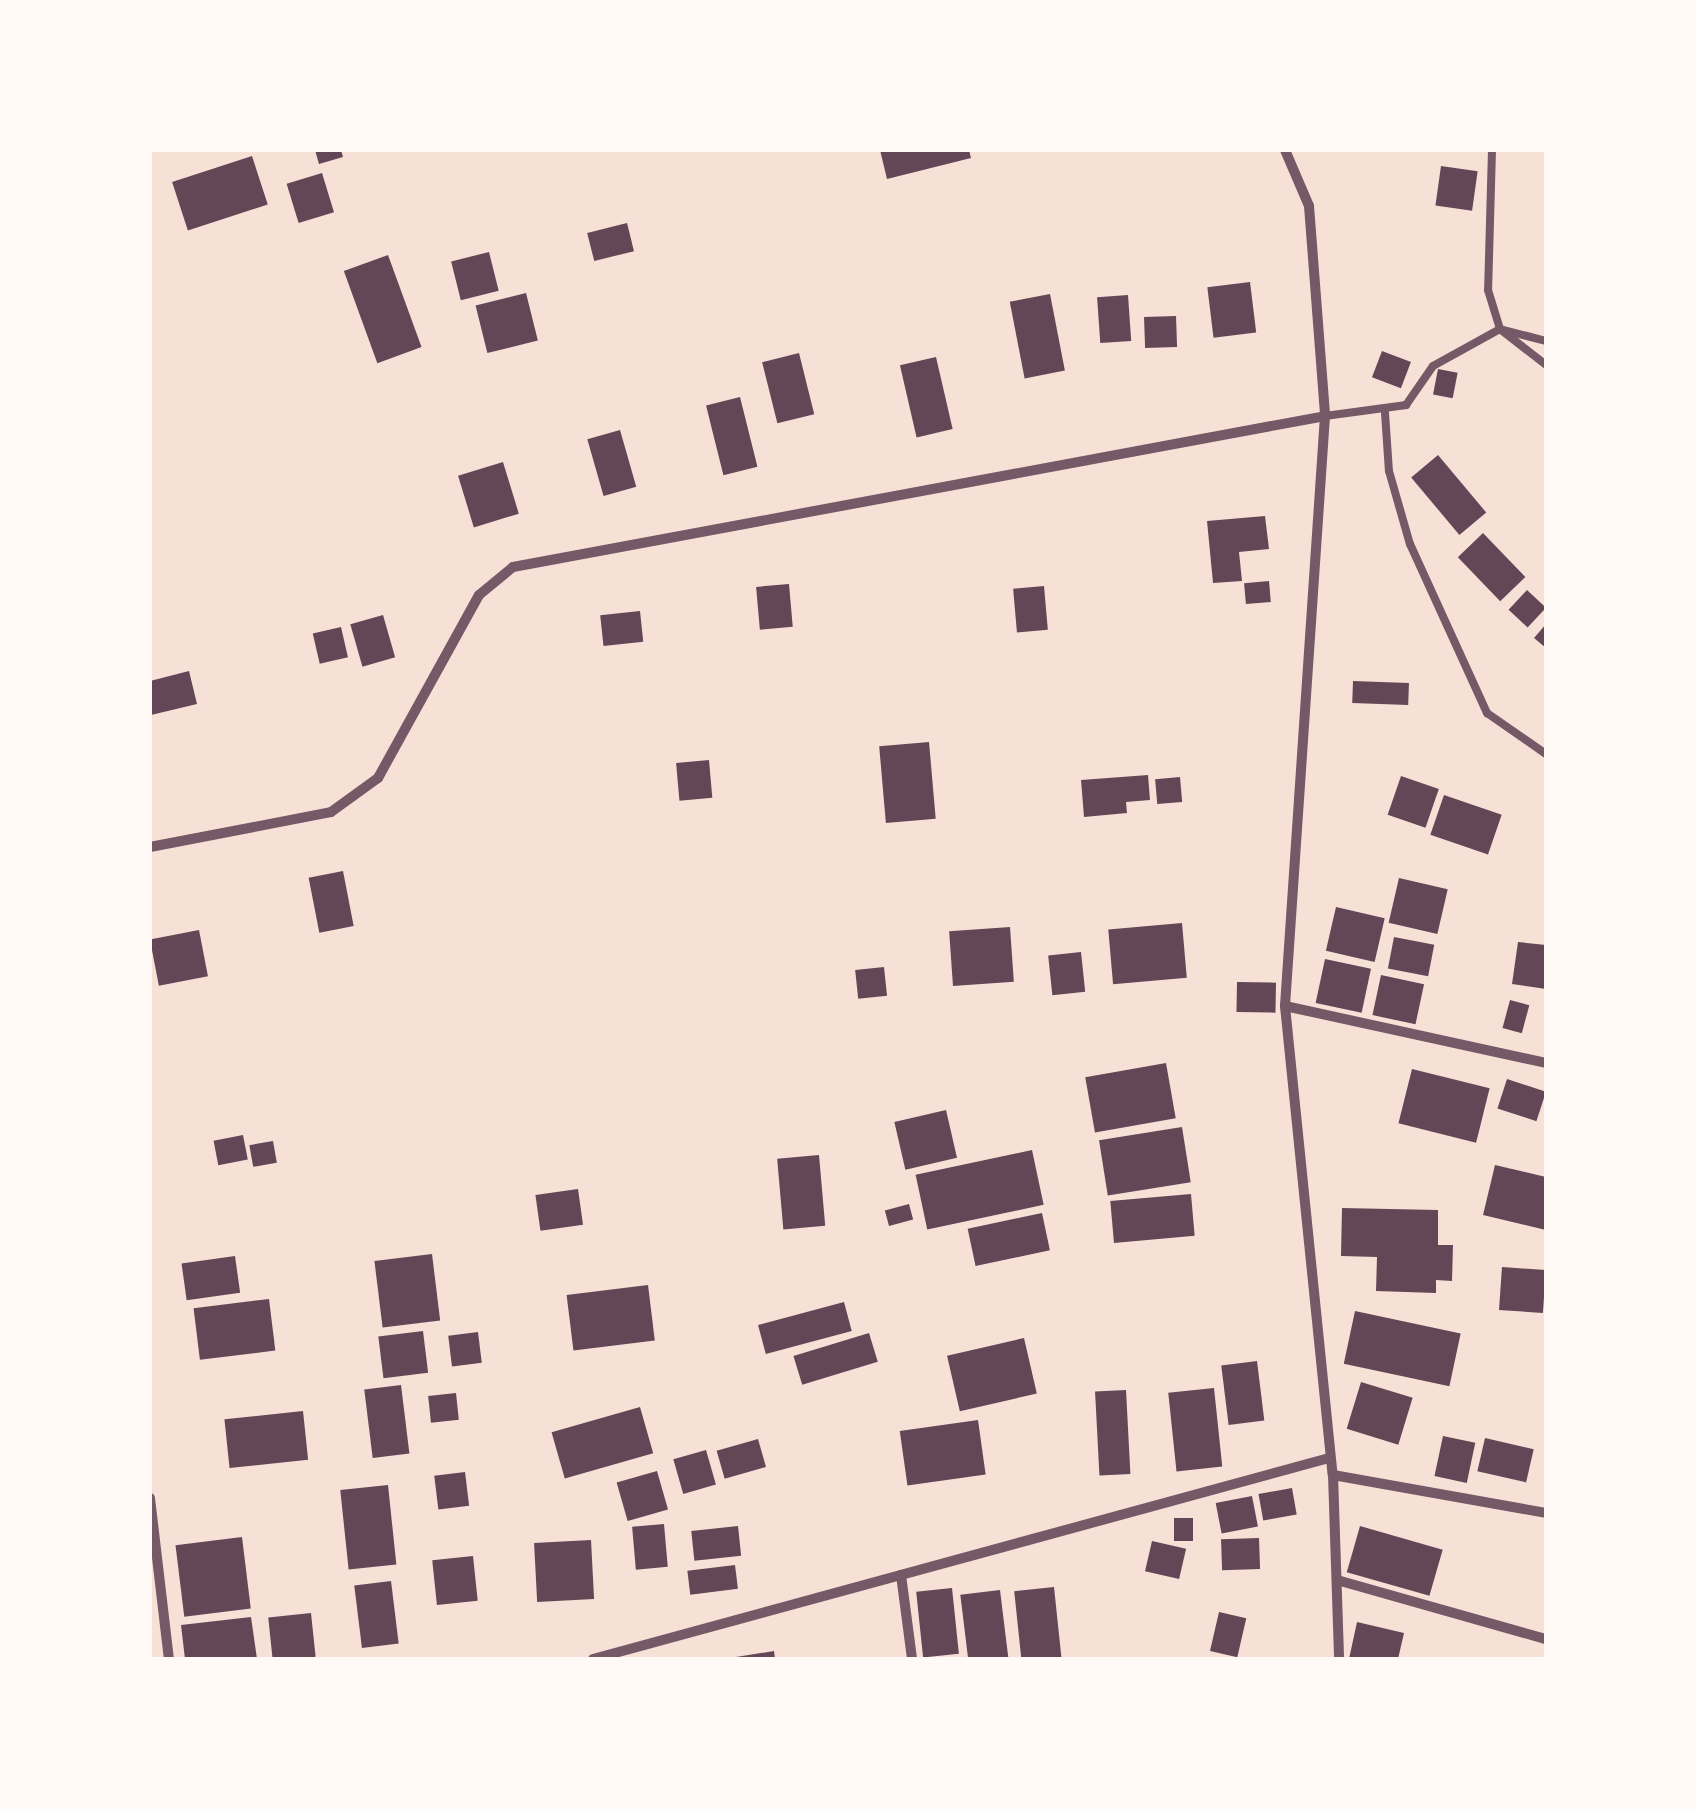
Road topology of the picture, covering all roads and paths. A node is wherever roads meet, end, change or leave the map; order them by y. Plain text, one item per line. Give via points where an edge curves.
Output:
1 (1284, 150) edge
2 (1492, 150) edge
3 (1500, 329) junction
4 (1546, 341) edge
5 (1546, 365) edge
6 (1385, 413) junction
7 (1325, 416) junction
8 (1546, 754) edge
9 (150, 847) edge
10 (1285, 1006) junction
11 (1546, 1063) edge
12 (1329, 1458) junction
13 (1334, 1475) junction
14 (150, 1498) edge
15 (1546, 1512) edge
16 (901, 1575) junction
17 (1337, 1580) junction
18 (1546, 1639) edge
19 (168, 1659) edge
20 (593, 1659) edge
21 (912, 1659) edge
22 (1340, 1659) edge

1 - 7 street via 1308,206
2 - 3 lane via 1488,290
3 - 4 lane
3 - 5 lane
3 - 6 lane via 1433,366 1406,405
6 - 7 lane
6 - 8 lane via 1410,544 1488,713
7 - 9 street via 513,567 479,596 378,778 330,812
7 - 10 street
10 - 11 street
10 - 12 street
12 - 13 street
12 - 16 street
13 - 15 street
13 - 17 street
14 - 19 street
16 - 20 street
16 - 21 street
17 - 18 street
17 - 22 street

